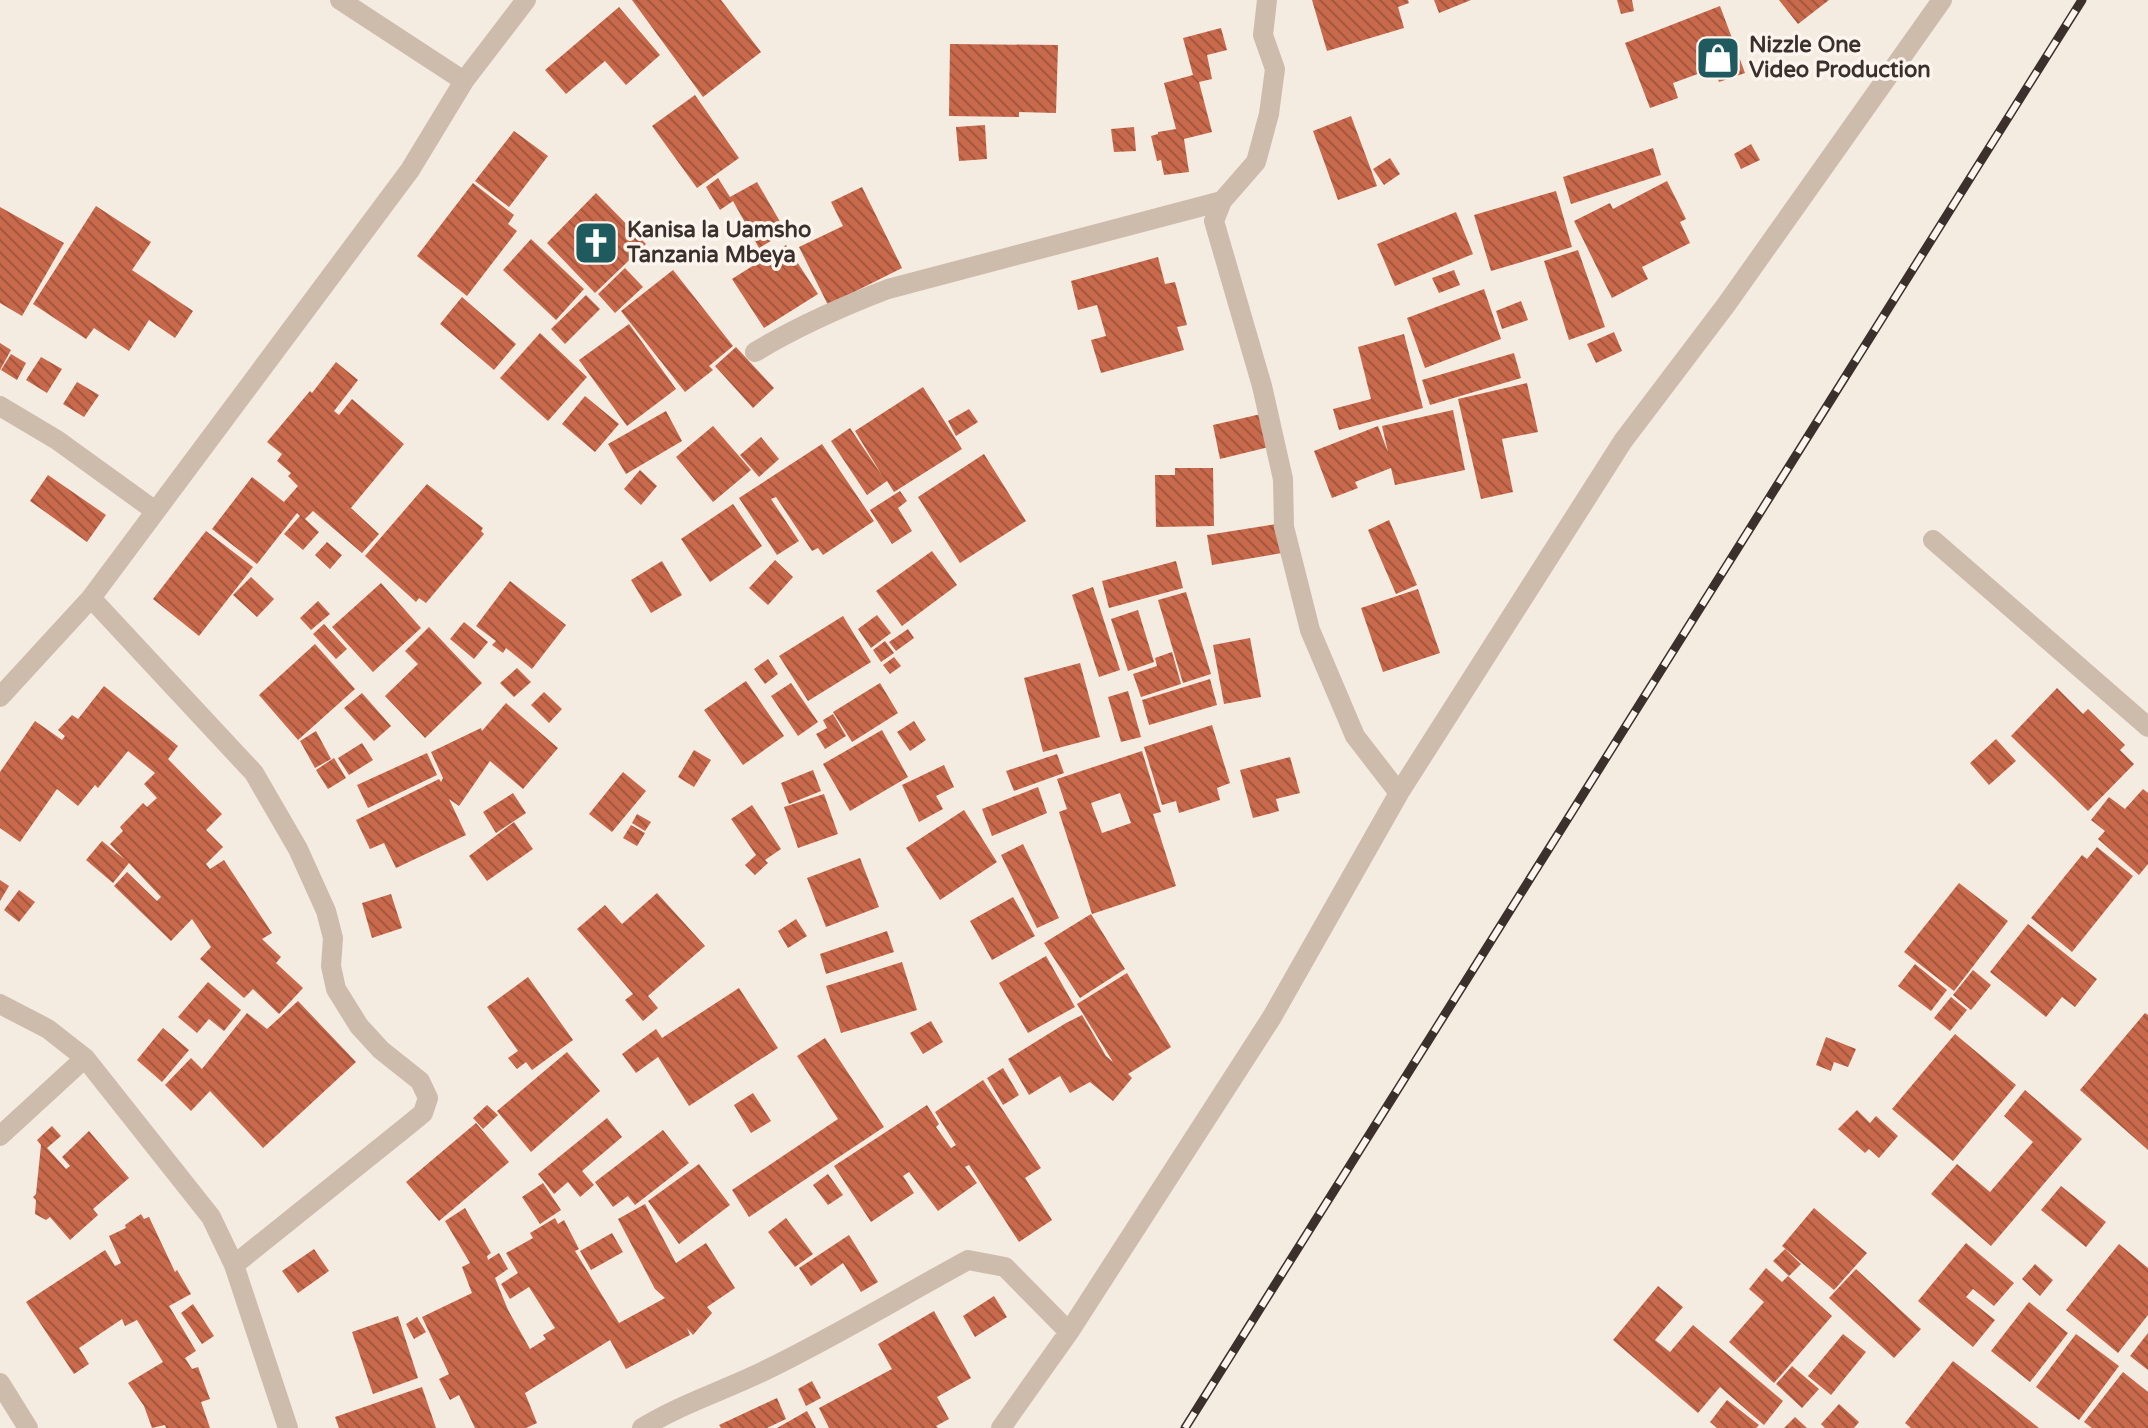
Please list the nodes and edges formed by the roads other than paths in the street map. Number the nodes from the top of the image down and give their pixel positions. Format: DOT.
graph roads {
  1 [pos="340,0"];
  2 [pos="526,0"];
  3 [pos="1267,0"];
  4 [pos="1942,0"];
  5 [pos="464,81"];
  6 [pos="1222,201"];
  7 [pos="755,352"];
  8 [pos="0,406"];
  9 [pos="154,510"];
  10 [pos="1933,540"];
  11 [pos="91,598"];
  12 [pos="0,697"];
  13 [pos="2148,727"];
  14 [pos="1399,793"];
  15 [pos="0,1004"];
  16 [pos="85,1058"];
  17 [pos="0,1136"];
  18 [pos="234,1265"];
  19 [pos="1069,1332"];
  20 [pos="0,1383"];
  21 [pos="28,1428"];
  22 [pos="288,1428"];
  23 [pos="642,1428"];
  24 [pos="1001,1428"];
  1 -- 5 [label="street"];
  2 -- 5 [label="street"];
  3 -- 6 [label="street"];
  4 -- 14 [label="street"];
  5 -- 9 [label="street"];
  6 -- 7 [label="street"];
  6 -- 14 [label="street"];
  8 -- 9 [label="street"];
  9 -- 11 [label="street"];
  10 -- 13 [label="street"];
  11 -- 12 [label="street"];
  11 -- 18 [label="street"];
  14 -- 19 [label="street"];
  15 -- 16 [label="street"];
  16 -- 17 [label="street"];
  16 -- 18 [label="street"];
  18 -- 22 [label="street"];
  19 -- 23 [label="street"];
  19 -- 24 [label="street"];
  20 -- 21 [label="street"];
}
